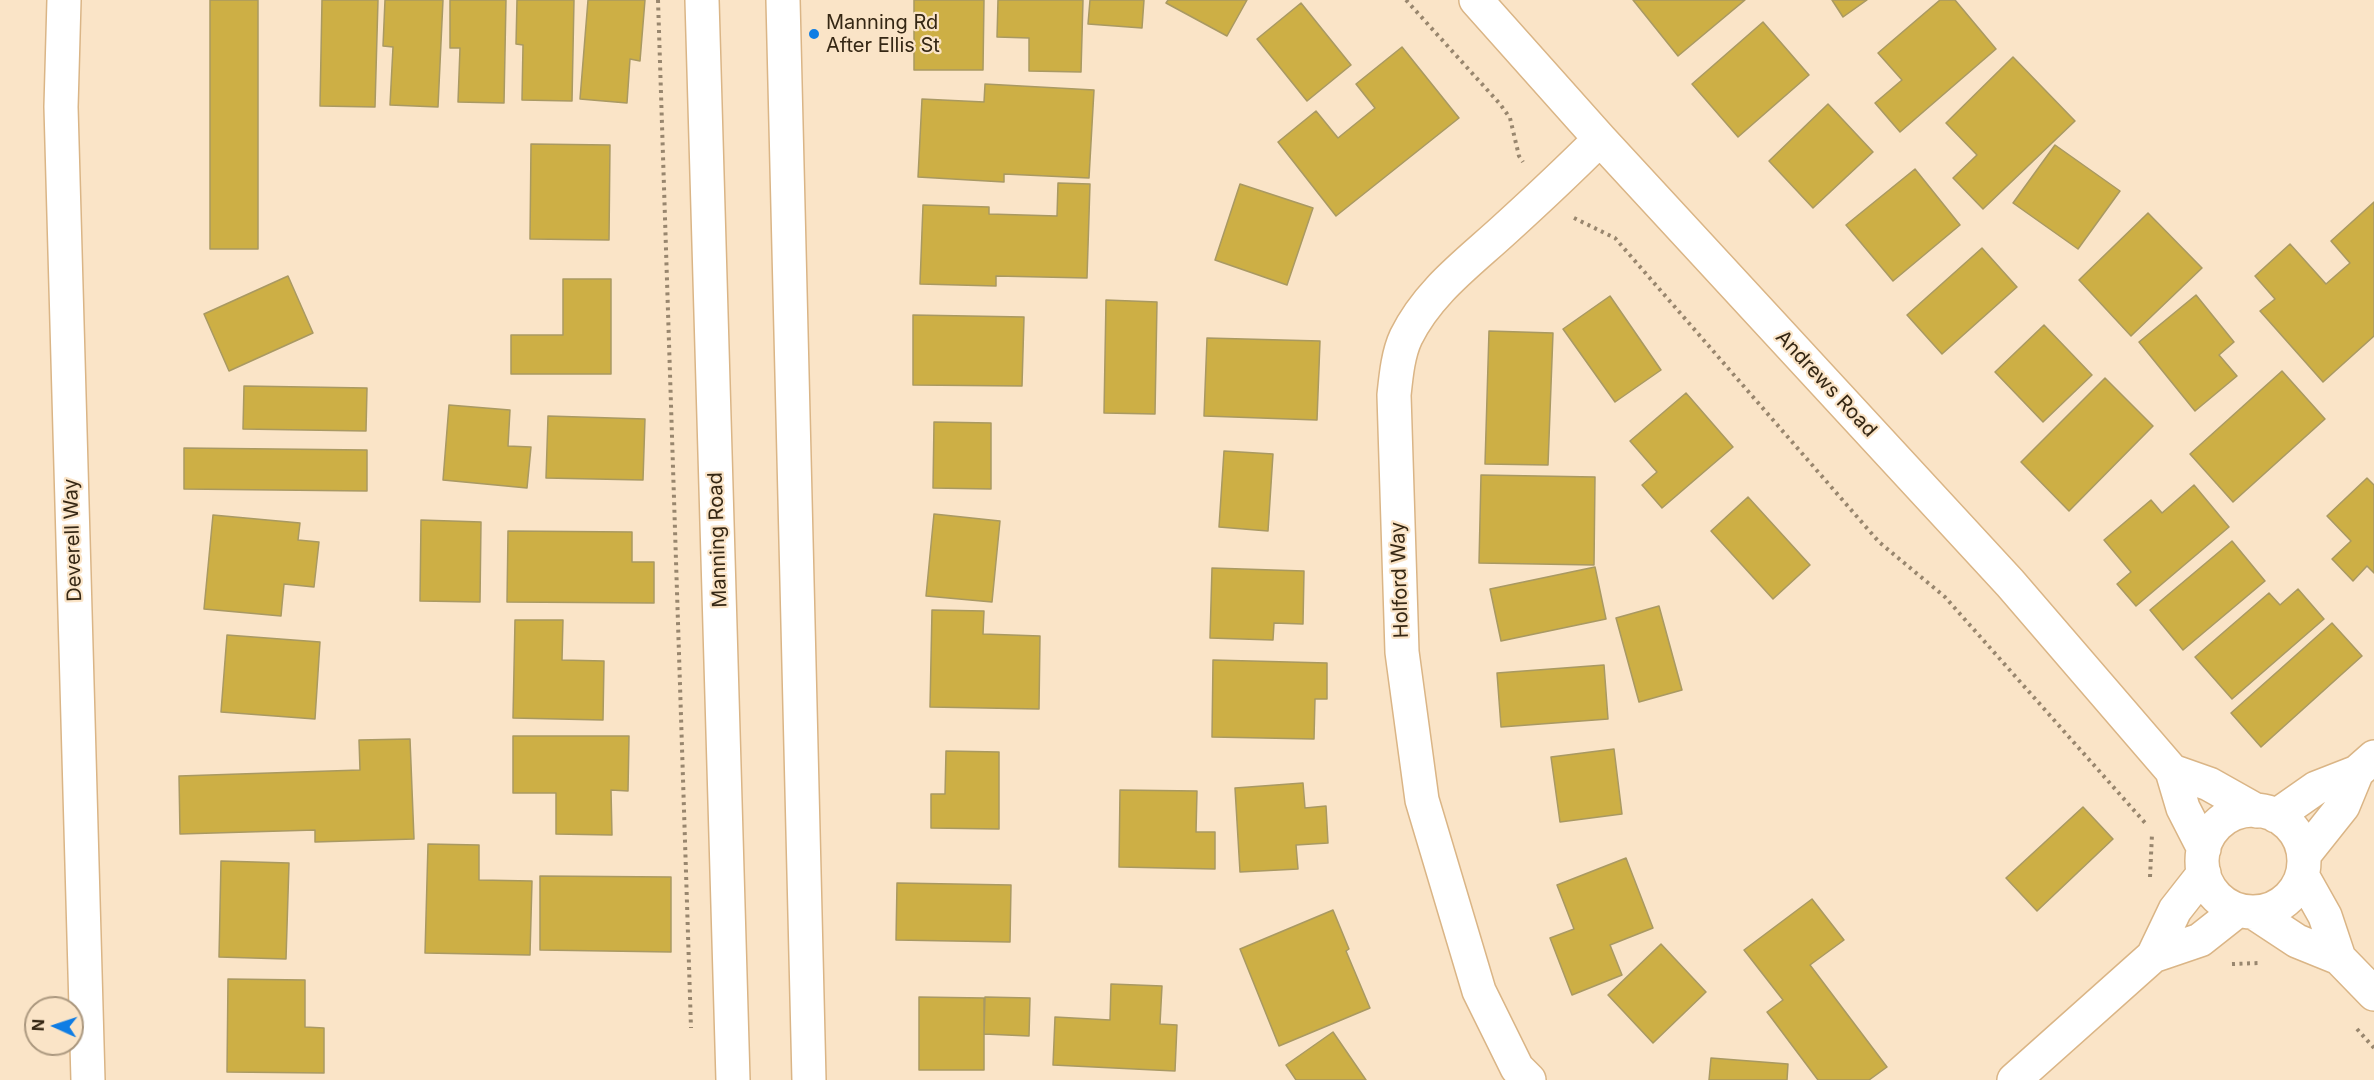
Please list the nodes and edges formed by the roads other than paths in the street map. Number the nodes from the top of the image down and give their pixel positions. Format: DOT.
graph roads {
  1 [pos="64,0"];
  2 [pos="702,0"];
  3 [pos="783,0"];
  4 [pos="1476,0"];
  5 [pos="1600,139"];
  6 [pos="2366,765"];
  7 [pos="2172,771"];
  8 [pos="2267,813"];
  9 [pos="2204,861"];
  10 [pos="2303,865"];
  11 [pos="2245,911"];
  12 [pos="2153,956"];
  13 [pos="2339,958"];
  14 [pos="2374,994"];
  15 [pos="88,1080"];
  16 [pos="733,1080"];
  17 [pos="809,1080"];
  18 [pos="1529,1080"];
  19 [pos="2014,1080"];
  1 -- 15 [label="street, Deverell Way"];
  2 -- 16 [label="street, Manning Road"];
  3 -- 17 [label="street"];
  4 -- 5 [label="street, Andrews Road"];
  5 -- 7 [label="street, Andrews Road"];
  5 -- 18 [label="street, Holford Way"];
  6 -- 8 [label="street"];
  6 -- 10 [label="street"];
  7 -- 8 [label="street, Andrews Road"];
  7 -- 9 [label="street, Andrews Road"];
  8 -- 9 [label="street"];
  8 -- 10 [label="street"];
  9 -- 11 [label="street"];
  9 -- 12 [label="street"];
  10 -- 11 [label="street"];
  10 -- 13 [label="street"];
  11 -- 12 [label="street"];
  11 -- 13 [label="street"];
  12 -- 19 [label="street"];
  13 -- 14 [label="street"];
}
